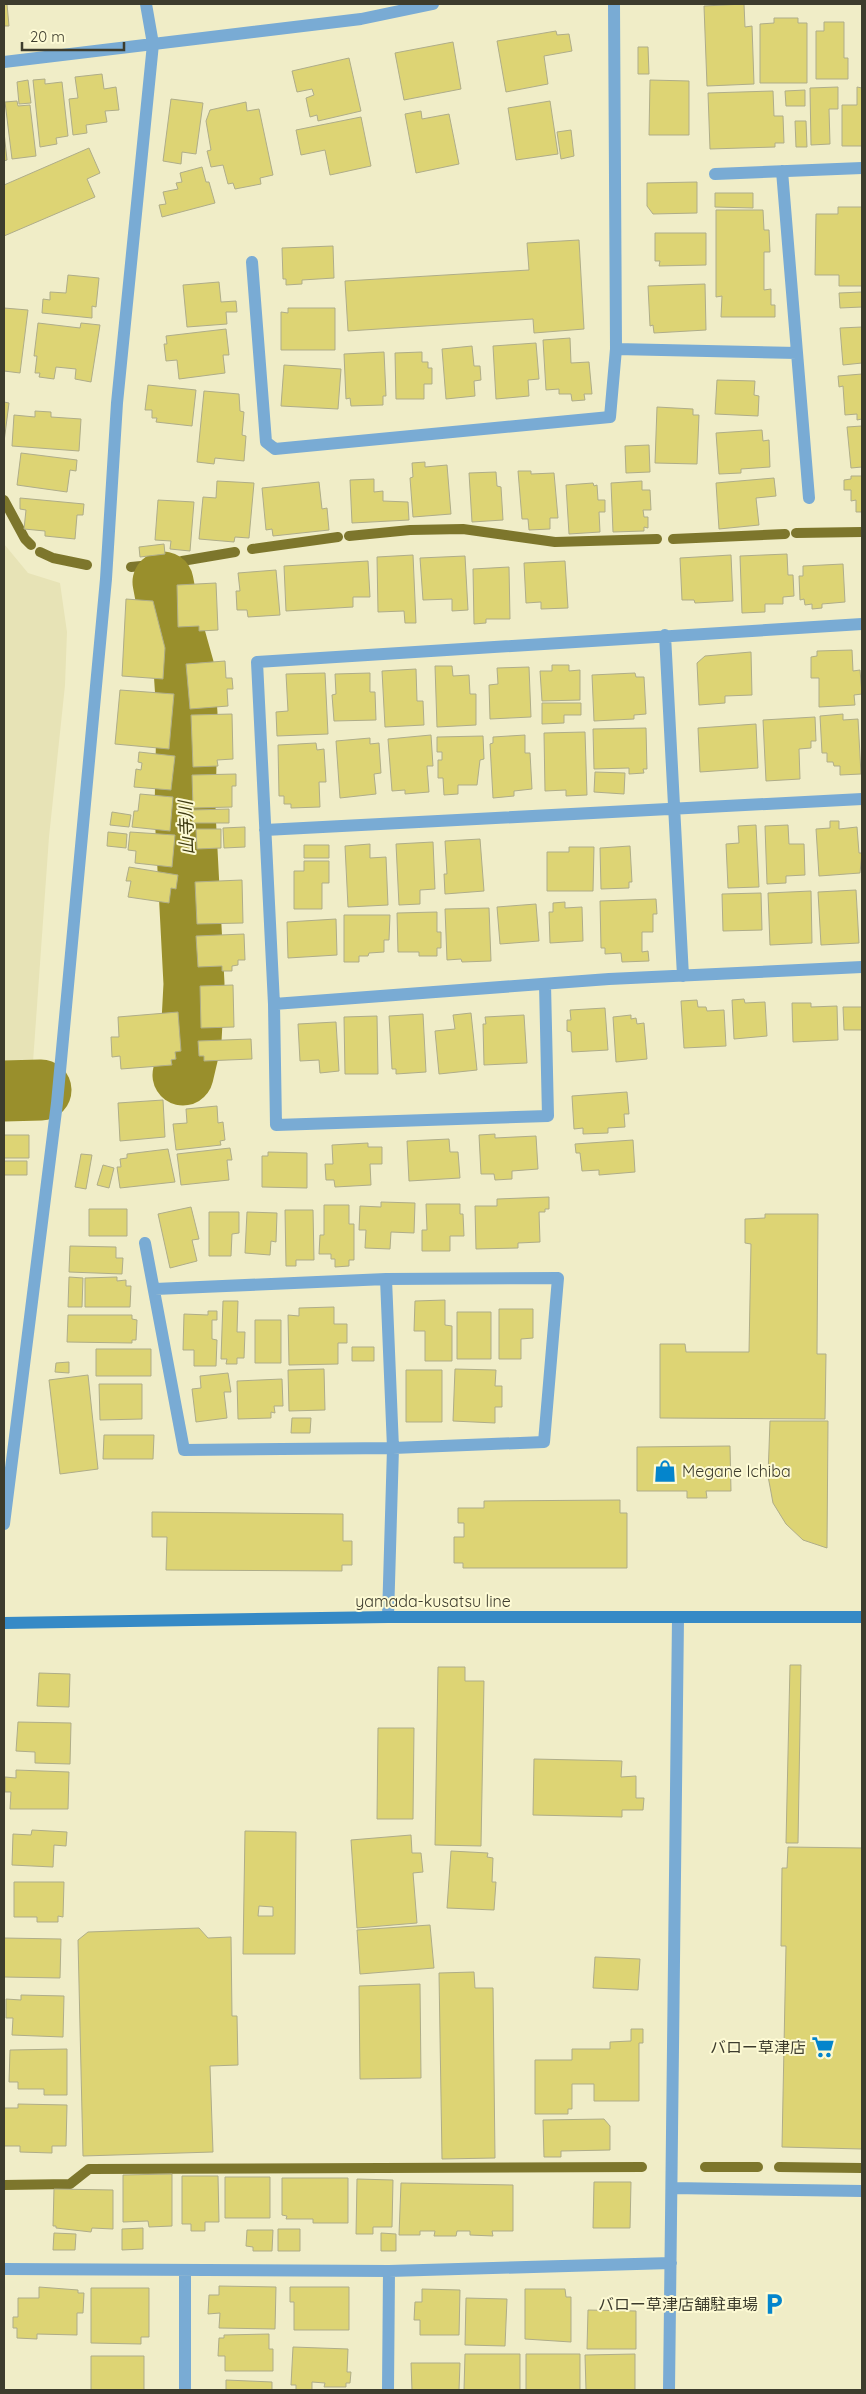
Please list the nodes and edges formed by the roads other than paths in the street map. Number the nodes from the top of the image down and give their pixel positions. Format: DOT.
graph roads {
  1 [pos="146,4"];
  2 [pos="433,4"];
  3 [pos="614,4"];
  4 [pos="153,44"];
  5 [pos="4,62"];
  6 [pos="862,168"];
  7 [pos="782,172"];
  8 [pos="715,174"];
  9 [pos="252,262"];
  10 [pos="616,349"];
  11 [pos="797,353"];
  12 [pos="809,498"];
  13 [pos="862,624"];
  14 [pos="665,635"];
  15 [pos="862,799"];
  16 [pos="674,809"];
  17 [pos="265,830"];
  18 [pos="862,968"];
  19 [pos="683,976"];
  20 [pos="545,984"];
  21 [pos="274,1004"];
  22 [pos="145,1243"];
  23 [pos="386,1279"];
  24 [pos="155,1289"];
  25 [pos="393,1448"];
  26 [pos="4,1524"];
  27 [pos="388,1617"];
  28 [pos="862,1617"];
  29 [pos="678,1618"];
  30 [pos="4,1623"];
  31 [pos="672,2188"];
  32 [pos="862,2191"];
  33 [pos="670,2263"];
  34 [pos="4,2269"];
  35 [pos="185,2271"];
  36 [pos="389,2271"];
  37 [pos="185,2390"];
  38 [pos="388,2390"];
  39 [pos="669,2390"];
  1 -- 4 [label="street"];
  2 -- 4 [label="street"];
  3 -- 10 [label="street"];
  4 -- 5 [label="street"];
  4 -- 26 [label="street"];
  6 -- 7 [label="street"];
  7 -- 8 [label="street"];
  7 -- 11 [label="street"];
  9 -- 10 [label="street"];
  10 -- 11 [label="street"];
  11 -- 12 [label="street"];
  13 -- 14 [label="street"];
  14 -- 16 [label="street"];
  14 -- 17 [label="street"];
  15 -- 16 [label="street"];
  16 -- 17 [label="street"];
  16 -- 19 [label="street"];
  17 -- 21 [label="street"];
  18 -- 19 [label="street"];
  19 -- 20 [label="street"];
  20 -- 21 [label="street"];
  20 -- 21 [label="street"];
  22 -- 24 [label="street"];
  23 -- 24 [label="street"];
  23 -- 25 [label="street"];
  23 -- 25 [label="street"];
  24 -- 25 [label="street"];
  25 -- 27 [label="street"];
  27 -- 29 [label="main road, yamada-kusatsu line"];
  27 -- 30 [label="main road, yamada-kusatsu line"];
  28 -- 29 [label="main road, yamada-kusatsu line"];
  29 -- 31 [label="street"];
  31 -- 32 [label="street"];
  31 -- 33 [label="street"];
  33 -- 36 [label="street"];
  33 -- 39 [label="street"];
  34 -- 35 [label="street"];
  35 -- 36 [label="street"];
  35 -- 37 [label="street"];
  36 -- 38 [label="street"];
}
